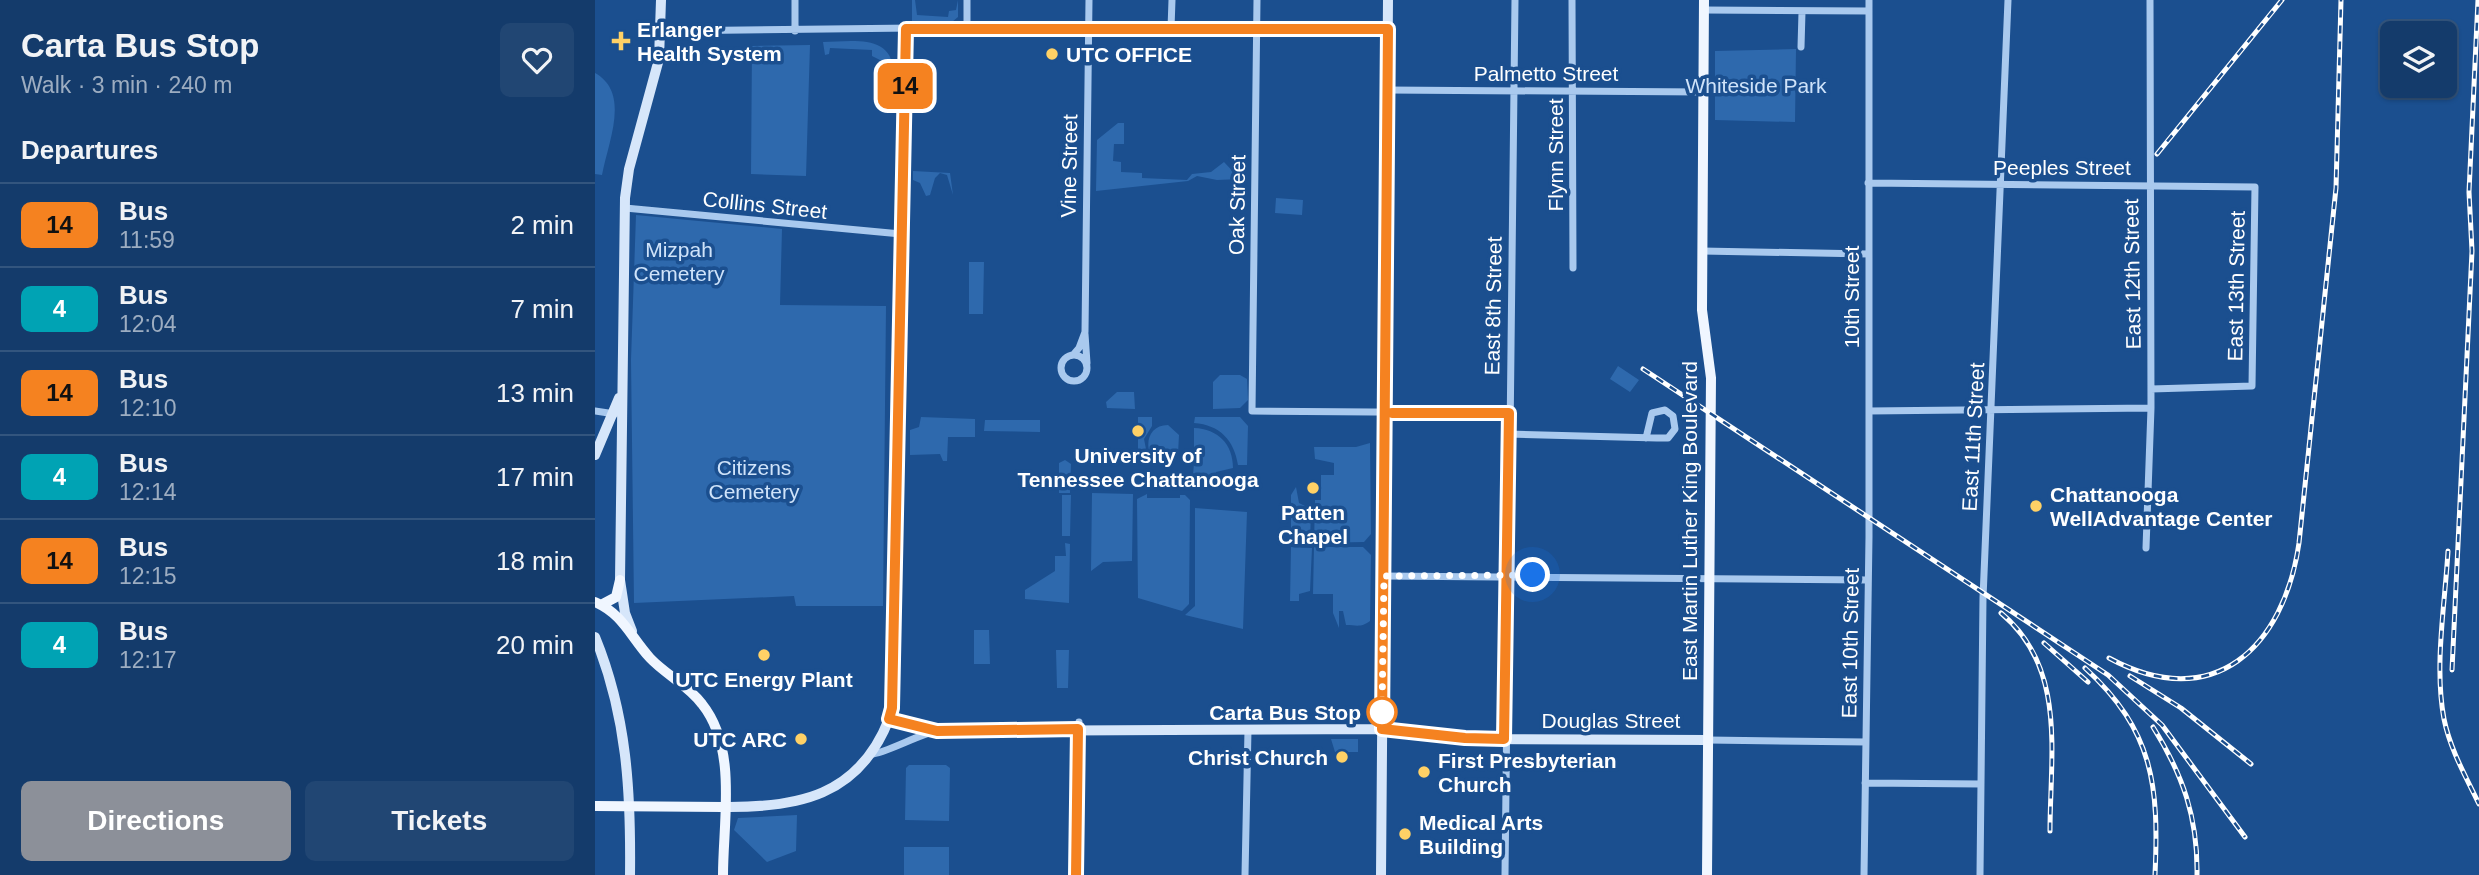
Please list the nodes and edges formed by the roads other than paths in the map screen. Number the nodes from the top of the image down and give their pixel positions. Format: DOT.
graph roads {
  1 [pos="661,0"];
  2 [pos="795,0"];
  3 [pos="967,0"];
  4 [pos="1089,0"];
  5 [pos="1172,0"];
  6 [pos="1257,0"];
  7 [pos="1388,0"];
  8 [pos="1515,0"];
  9 [pos="1572,0"];
  10 [pos="1868,0"];
  11 [pos="2008,0"];
  12 [pos="2150,0"];
  13 [pos="1704,5"];
  14 [pos="1869,11"];
  15 [pos="1802,12"];
  16 [pos="967,27"];
  17 [pos="1171,28"];
  18 [pos="1257,28"];
  19 [pos="906,29"];
  20 [pos="1089,29"];
  21 [pos="1388,29"];
  22 [pos="795,31"];
  23 [pos="661,32"];
  24 [pos="1801,47"];
  25 [pos="1387,90"];
  26 [pos="1513,91"];
  27 [pos="1572,91"];
  28 [pos="1703,92"];
  29 [pos="1868,183"];
  30 [pos="2002,184"];
  31 [pos="2149,186"];
  32 [pos="2255,187"];
  33 [pos="625,208"];
  34 [pos="901,234"];
  35 [pos="1702,251"];
  36 [pos="1868,254"];
  37 [pos="1573,268"];
  38 [pos="1085,332"];
  39 [pos="1073,355"];
  40 [pos="1087,368"];
  41 [pos="2151,389"];
  42 [pos="2151,408"];
  43 [pos="595,411"];
  44 [pos="1869,411"];
  45 [pos="1992,412"];
  46 [pos="1385,413"];
  47 [pos="1509,413"];
  48 [pos="618,415"];
  49 [pos="1509,434"];
  50 [pos="1646,438"];
  51 [pos="595,455"];
  52 [pos="2147,548"];
  53 [pos="1507,575"];
  54 [pos="1384,576"];
  55 [pos="1710,579"];
  56 [pos="619,580"];
  57 [pos="1868,580"];
  58 [pos="598,604"];
  59 [pos="596,639"];
  60 [pos="641,647"];
  61 [pos="889,719"];
  62 [pos="1078,726"];
  63 [pos="1382,729"];
  64 [pos="1248,730"];
  65 [pos="937,731"];
  66 [pos="1504,739"];
  67 [pos="1708,740"];
  68 [pos="1866,742"];
  69 [pos="871,754"];
  70 [pos="1865,782"];
  71 [pos="1981,784"];
  72 [pos="595,806"];
  73 [pos="631,807"];
  74 [pos="723,807"];
  75 [pos="630,875"];
  76 [pos="723,875"];
  77 [pos="1076,875"];
  78 [pos="1245,875"];
  79 [pos="1381,875"];
  80 [pos="1504,875"];
  81 [pos="1707,875"];
  82 [pos="1864,875"];
  83 [pos="1980,875"];
  1 -- 23 [label="main road"];
  2 -- 22 [label="street"];
  3 -- 16 [label="street"];
  4 -- 20 [label="street, Vine Street"];
  5 -- 17 [label="street"];
  6 -- 18 [label="street, Oak Street"];
  7 -- 21 [label="main road"];
  8 -- 26 [label="street, East 8th Street"];
  9 -- 27 [label="street, Flynn Street"];
  10 -- 14 [label="street"];
  11 -- 30 [label="street, East 11th Street"];
  12 -- 31 [label="street, East 12th Street"];
  13 -- 15 [label="street"];
  13 -- 28 [label="main road, East Martin Luther King Boulevard"];
  14 -- 15 [label="street"];
  14 -- 29 [label="street"];
  15 -- 24 [label="street"];
  16 -- 19 [label="street"];
  16 -- 20 [label="street"];
  17 -- 18 [label="street"];
  17 -- 20 [label="street"];
  18 -- 21 [label="street"];
  18 -- 46 [label="street, Oak Street"];
  19 -- 22 [label="street"];
  19 -- 34 [label="street"];
  20 -- 38 [label="street, Vine Street"];
  21 -- 25 [label="main road"];
  22 -- 23 [label="street"];
  23 -- 33 [label="main road"];
  25 -- 26 [label="street, Palmetto Street"];
  25 -- 46 [label="main road"];
  26 -- 27 [label="street, Palmetto Street"];
  26 -- 47 [label="street, East 8th Street"];
  27 -- 28 [label="street, Palmetto Street"];
  27 -- 37 [label="street, Flynn Street"];
  28 -- 35 [label="main road, East Martin Luther King Boulevard"];
  29 -- 30 [label="street, Peeples Street"];
  29 -- 36 [label="street, 10th Street"];
  30 -- 31 [label="street, Peeples Street"];
  30 -- 45 [label="street, East 11th Street"];
  31 -- 32 [label="street, Peeples Street"];
  31 -- 41 [label="street, East 12th Street"];
  32 -- 41 [label="street, East 13th Street"];
  33 -- 34 [label="street, Collins Street"];
  33 -- 48 [label="main road"];
  34 -- 61 [label="street"];
  35 -- 36 [label="street"];
  35 -- 55 [label="main road, East Martin Luther King Boulevard"];
  36 -- 44 [label="street, 10th Street"];
  38 -- 39 [label="street, Vine Street"];
  38 -- 40 [label="street, Vine Street"];
  39 -- 40 [label="street"];
  39 -- 40 [label="street, Vine Street"];
  41 -- 42 [label="street, East 12th Street"];
  42 -- 45 [label="street"];
  42 -- 52 [label="street, East 12th Street"];
  43 -- 48 [label="street"];
  44 -- 45 [label="street"];
  44 -- 57 [label="street, East 10th Street"];
  45 -- 71 [label="street, East 11th Street"];
  46 -- 47 [label="street"];
  46 -- 54 [label="main road"];
  47 -- 49 [label="street, East 8th Street"];
  48 -- 51 [label="main road"];
  48 -- 56 [label="main road"];
  49 -- 50 [label="street"];
  49 -- 53 [label="street, East 8th Street"];
  50 -- 50 [label="street"];
  53 -- 54 [label="street"];
  53 -- 55 [label="street"];
  53 -- 66 [label="street, East 8th Street"];
  54 -- 63 [label="main road"];
  55 -- 57 [label="street"];
  55 -- 67 [label="main road, East Martin Luther King Boulevard"];
  56 -- 58 [label="main road"];
  56 -- 60 [label="main road"];
  57 -- 68 [label="street, East 10th Street"];
  58 -- 60 [label="main road"];
  59 -- 73 [label="main road"];
  60 -- 74 [label="main road"];
  61 -- 65 [label="main road, Douglas Street"];
  61 -- 69 [label="main road"];
  62 -- 64 [label="main road, Douglas Street"];
  62 -- 65 [label="main road, Douglas Street"];
  62 -- 77 [label="street"];
  63 -- 64 [label="main road, Douglas Street"];
  63 -- 66 [label="main road, Douglas Street"];
  63 -- 79 [label="main road"];
  64 -- 78 [label="street"];
  65 -- 69 [label="street, Douglas Street"];
  66 -- 67 [label="main road, Douglas Street"];
  66 -- 80 [label="street, East 8th Street"];
  67 -- 68 [label="street, Douglas Street"];
  67 -- 81 [label="main road, East Martin Luther King Boulevard"];
  68 -- 70 [label="street, East 10th Street"];
  69 -- 74 [label="main road"];
  70 -- 71 [label="street"];
  70 -- 82 [label="street, East 10th Street"];
  71 -- 83 [label="street, East 11th Street"];
  72 -- 73 [label="main road"];
  73 -- 74 [label="main road"];
  73 -- 75 [label="main road"];
  74 -- 76 [label="main road"];
}
